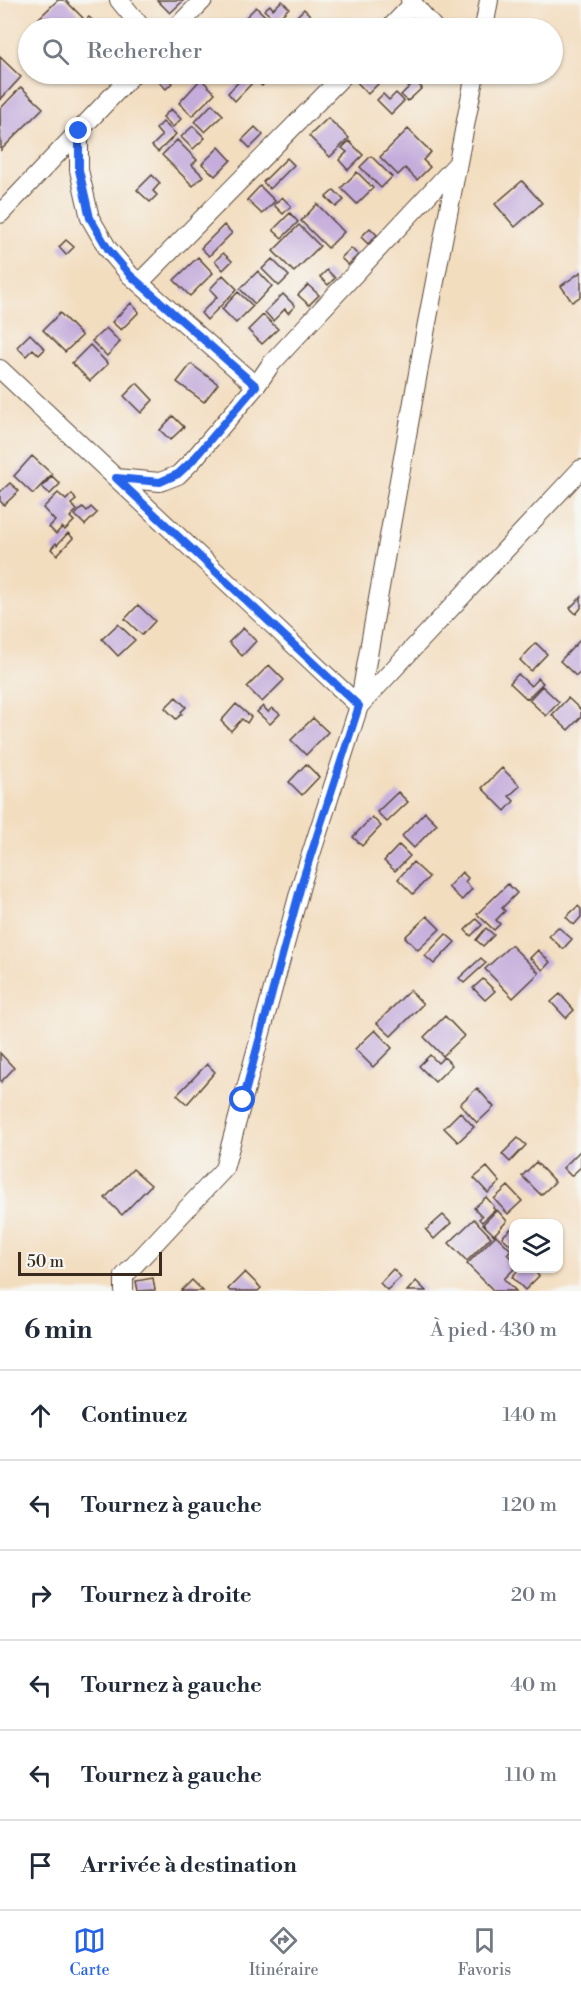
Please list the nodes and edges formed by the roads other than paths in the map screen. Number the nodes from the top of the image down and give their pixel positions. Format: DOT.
graph roads {
  1 [pos="119,0"];
  2 [pos="203,0"];
  3 [pos="489,0"];
  4 [pos="411,2"];
  5 [pos="134,18"];
  6 [pos="186,18"];
  7 [pos="398,18"];
  8 [pos="425,18"];
  9 [pos="486,18"];
  10 [pos="124,84"];
  11 [pos="335,84"];
  12 [pos="472,84"];
  13 [pos="79,131"];
  14 [pos="458,163"];
  15 [pos="0,214"];
  16 [pos="139,283"];
  17 [pos="0,369"];
  18 [pos="256,386"];
  19 [pos="581,469"];
  20 [pos="116,478"];
  21 [pos="359,706"];
  22 [pos="124,1291"];
  1 -- 5 [label="street"];
  2 -- 6 [label="street"];
  3 -- 9 [label="street"];
  4 -- 7 [label="street"];
  4 -- 8 [label="street"];
  10 -- 13 [label="street"];
  11 -- 16 [label="street"];
  12 -- 14 [label="street"];
  13 -- 15 [label="street"];
  13 -- 16 [label="street"];
  14 -- 18 [label="street"];
  14 -- 21 [label="street"];
  16 -- 18 [label="street"];
  17 -- 20 [label="street"];
  18 -- 20 [label="street"];
  19 -- 21 [label="street"];
  20 -- 21 [label="street"];
  21 -- 22 [label="street"];
}
